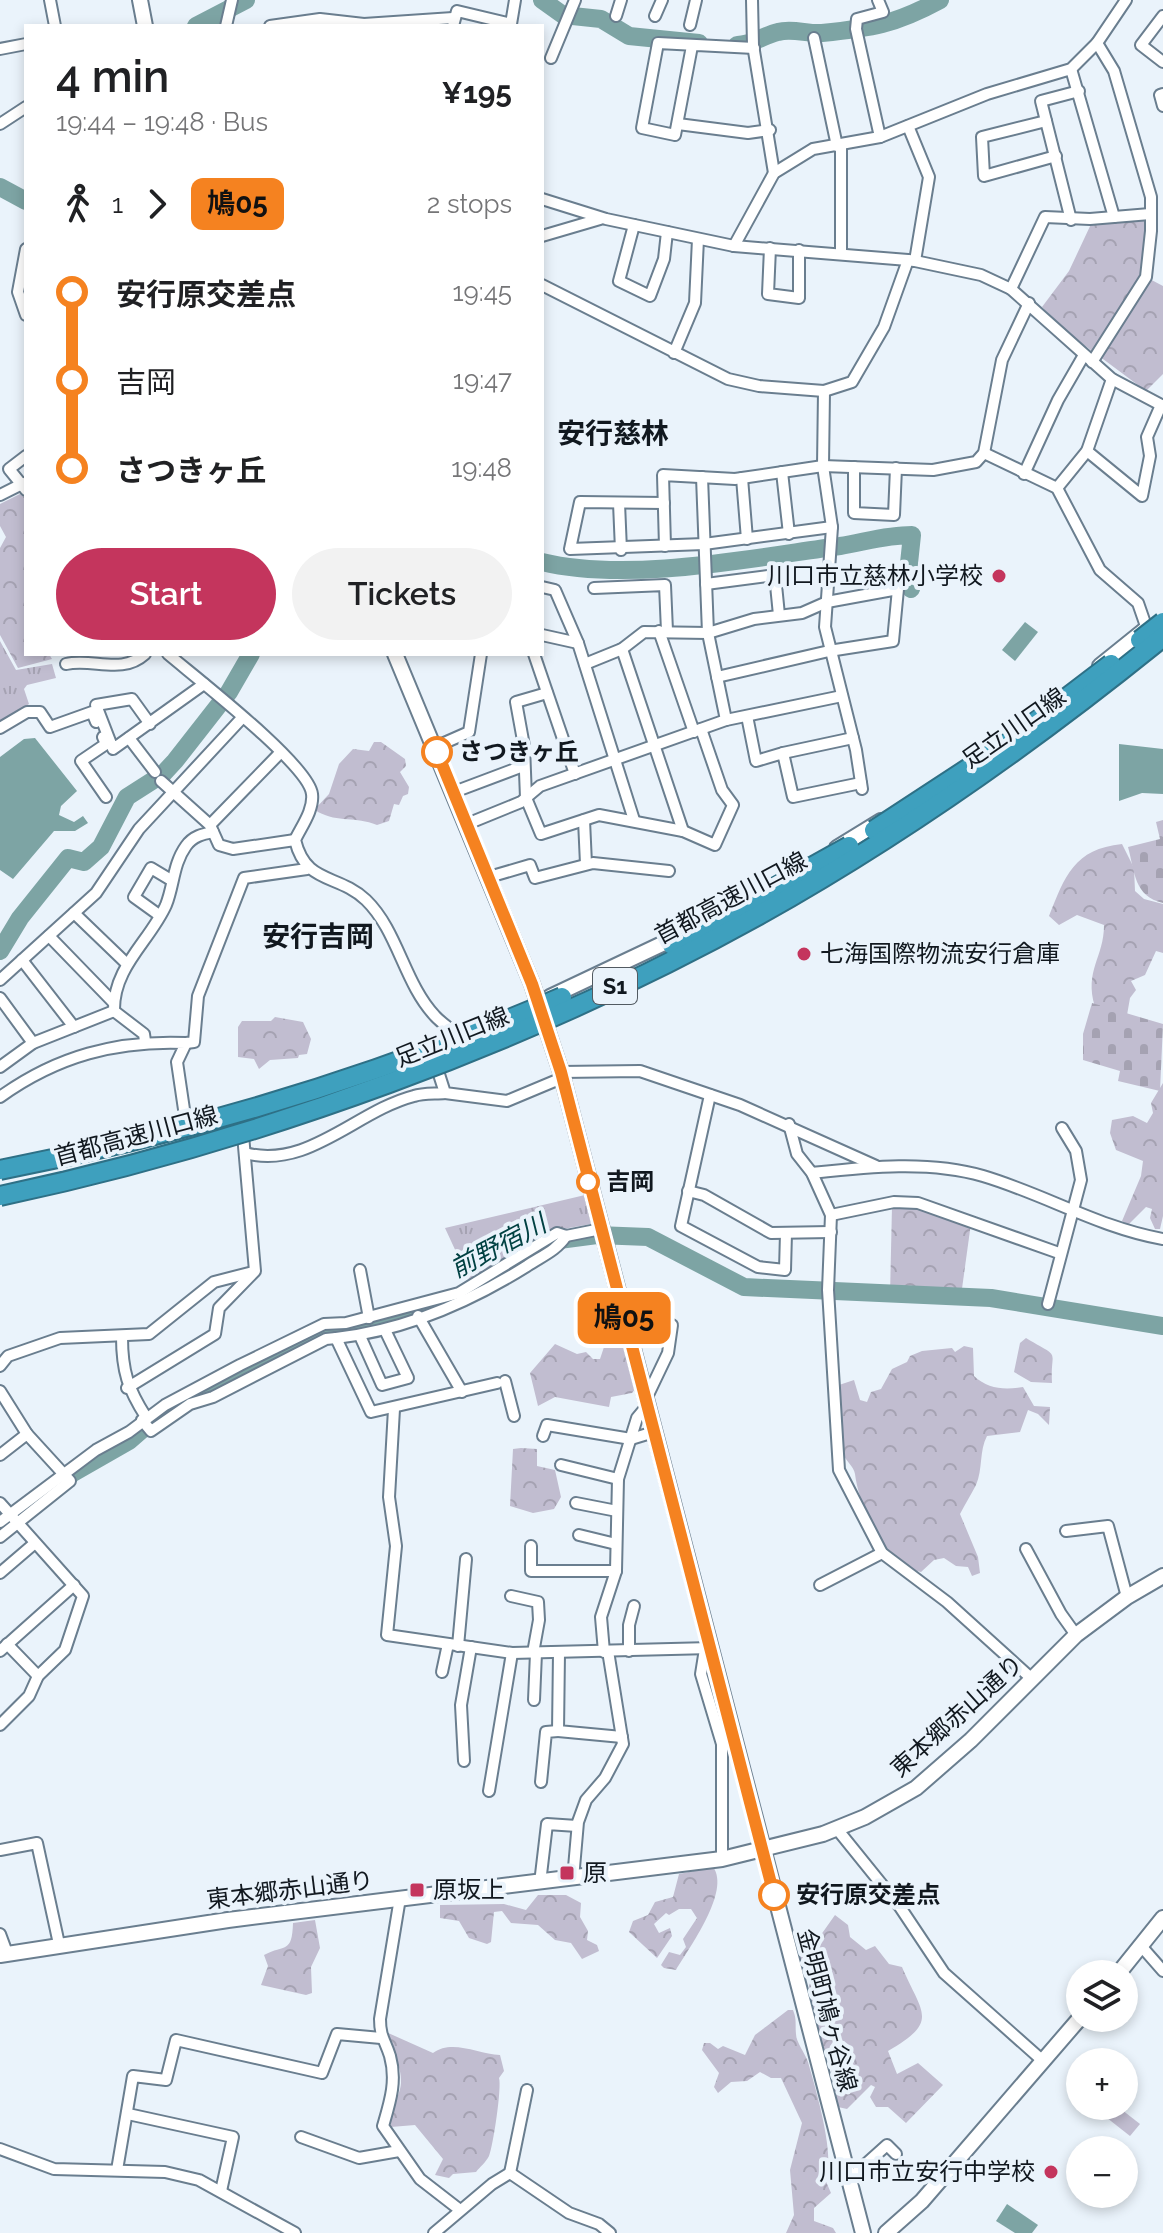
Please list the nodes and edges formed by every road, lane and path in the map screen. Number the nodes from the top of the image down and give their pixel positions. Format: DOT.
graph roads {
  1 [pos="50,0"];
  2 [pos="140,0"];
  3 [pos="232,0"];
  4 [pos="515,0"];
  5 [pos="575,0"];
  6 [pos="621,0"];
  7 [pos="662,0"];
  8 [pos="696,0"];
  9 [pos="749,0"];
  10 [pos="878,0"];
  11 [pos="1126,0"];
  12 [pos="616,16"];
  13 [pos="655,16"];
  14 [pos="1163,16"];
  15 [pos="453,22"];
  16 [pos="55,24"];
  17 [pos="145,24"];
  18 [pos="226,24"];
  19 [pos="284,24"];
  20 [pos="364,24"];
  21 [pos="364,24"];
  22 [pos="506,24"];
  23 [pos="510,24"];
  24 [pos="690,25"];
  25 [pos="814,38"];
  26 [pos="1097,43"];
  27 [pos="24,44"];
  28 [pos="692,46"];
  29 [pos="754,48"];
  30 [pos="0,49"];
  31 [pos="551,58"];
  32 [pos="1163,62"];
  33 [pos="1071,69"];
  34 [pos="1079,91"];
  35 [pos="1163,94"];
  36 [pos="1163,106"];
  37 [pos="24,108"];
  38 [pos="1046,121"];
  39 [pos="0,124"];
  40 [pos="678,124"];
  41 [pos="908,126"];
  42 [pos="770,130"];
  43 [pos="880,137"];
  44 [pos="839,145"];
  45 [pos="1056,156"];
  46 [pos="774,173"];
  47 [pos="544,200"];
  48 [pos="1150,214"];
  49 [pos="1114,217"];
  50 [pos="606,219"];
  51 [pos="1071,220"];
  52 [pos="634,225"];
  53 [pos="667,232"];
  54 [pos="544,235"];
  55 [pos="698,239"];
  56 [pos="734,246"];
  57 [pos="770,248"];
  58 [pos="799,250"];
  59 [pos="841,252"];
  60 [pos="24,260"];
  61 [pos="911,260"];
  62 [pos="544,286"];
  63 [pos="1011,289"];
  64 [pos="1029,303"];
  65 [pos="24,309"];
  66 [pos="674,353"];
  67 [pos="1088,358"];
  68 [pos="1112,379"];
  69 [pos="824,391"];
  70 [pos="1162,406"];
  71 [pos="1087,451"];
  72 [pos="984,453"];
  73 [pos="24,458"];
  74 [pos="823,466"];
  75 [pos="854,467"];
  76 [pos="896,468"];
  77 [pos="782,472"];
  78 [pos="1024,474"];
  79 [pos="702,477"];
  80 [pos="742,478"];
  81 [pos="24,486"];
  82 [pos="1057,488"];
  83 [pos="0,495"];
  84 [pos="619,503"];
  85 [pos="664,503"];
  86 [pos="832,527"];
  87 [pos="789,534"];
  88 [pos="747,539"];
  89 [pos="704,544"];
  90 [pos="665,546"];
  91 [pos="621,550"];
  92 [pos="706,584"];
  93 [pos="544,587"];
  94 [pos="594,588"];
  95 [pos="827,602"];
  96 [pos="779,615"];
  97 [pos="1163,615"];
  98 [pos="663,631"];
  99 [pos="1159,632"];
  100 [pos="708,633"];
  101 [pos="544,635"];
  102 [pos="578,643"];
  103 [pos="622,649"];
  104 [pos="829,651"];
  105 [pos="142,656"];
  106 [pos="170,656"];
  107 [pos="399,656"];
  108 [pos="481,656"];
  109 [pos="535,656"];
  110 [pos="66,664"];
  111 [pos="585,664"];
  112 [pos="717,677"];
  113 [pos="204,684"];
  114 [pos="547,693"];
  115 [pos="842,696"];
  116 [pos="747,716"];
  117 [pos="242,718"];
  118 [pos="726,720"];
  119 [pos="150,724"];
  120 [pos="0,728"];
  121 [pos="698,730"];
  122 [pos="129,738"];
  123 [pos="853,738"];
  124 [pos="654,746"];
  125 [pos="435,747"];
  126 [pos="280,753"];
  127 [pos="783,753"];
  128 [pos="614,760"];
  129 [pos="523,766"];
  130 [pos="575,774"];
  131 [pos="454,792"];
  132 [pos="173,793"];
  133 [pos="106,797"];
  134 [pos="526,798"];
  135 [pos="584,820"];
  136 [pos="634,820"];
  137 [pos="467,824"];
  138 [pos="212,828"];
  139 [pos="683,831"];
  140 [pos="295,840"];
  141 [pos="586,864"];
  142 [pos="307,869"];
  143 [pos="669,871"];
  144 [pos="489,877"];
  145 [pos="171,880"];
  146 [pos="74,913"];
  147 [pos="159,915"];
  148 [pos="49,936"];
  149 [pos="22,960"];
  150 [pos="127,964"];
  151 [pos="0,980"];
  152 [pos="0,998"];
  153 [pos="539,1002"];
  154 [pos="114,1007"];
  155 [pos="4,1012"];
  156 [pos="546,1023"];
  157 [pos="74,1027"];
  158 [pos="459,1035"];
  159 [pos="145,1041"];
  160 [pos="33,1043"];
  161 [pos="186,1043"];
  162 [pos="476,1054"];
  163 [pos="0,1067"];
  164 [pos="437,1068"];
  165 [pos="562,1075"];
  166 [pos="445,1093"];
  167 [pos="710,1095"];
  168 [pos="0,1097"];
  169 [pos="186,1123"];
  170 [pos="789,1124"];
  171 [pos="1062,1128"];
  172 [pos="243,1135"];
  173 [pos="245,1153"];
  174 [pos="877,1167"];
  175 [pos="0,1168"];
  176 [pos="812,1173"];
  177 [pos="688,1191"];
  178 [pos="0,1199"];
  179 [pos="1072,1209"];
  180 [pos="831,1215"];
  181 [pos="601,1230"];
  182 [pos="831,1232"];
  183 [pos="786,1233"];
  184 [pos="566,1236"];
  185 [pos="1163,1239"];
  186 [pos="1059,1253"];
  187 [pos="360,1270"];
  188 [pos="255,1271"];
  189 [pos="1048,1304"];
  190 [pos="415,1307"];
  191 [pos="369,1318"];
  192 [pos="420,1320"];
  193 [pos="672,1325"];
  194 [pos="385,1330"];
  195 [pos="360,1336"];
  196 [pos="122,1337"];
  197 [pos="336,1338"];
  198 [pos="274,1348"];
  199 [pos="280,1361"];
  200 [pos="0,1366"];
  201 [pos="127,1388"];
  202 [pos="0,1391"];
  203 [pos="462,1392"];
  204 [pos="646,1402"];
  205 [pos="394,1409"];
  206 [pos="514,1416"];
  207 [pos="144,1419"];
  208 [pos="654,1432"];
  209 [pos="27,1434"];
  210 [pos="543,1436"];
  211 [pos="631,1439"];
  212 [pos="0,1455"];
  213 [pos="561,1465"];
  214 [pos="62,1472"];
  215 [pos="618,1479"];
  216 [pos="0,1503"];
  217 [pos="576,1503"];
  218 [pos="617,1511"];
  219 [pos="14,1518"];
  220 [pos="0,1522"];
  221 [pos="1066,1531"];
  222 [pos="579,1535"];
  223 [pos="0,1537"];
  224 [pos="35,1543"];
  225 [pos="616,1544"];
  226 [pos="531,1546"];
  227 [pos="1026,1549"];
  228 [pos="882,1553"];
  229 [pos="466,1559"];
  230 [pos="616,1571"];
  231 [pos="0,1573"];
  232 [pos="1163,1576"];
  233 [pos="74,1585"];
  234 [pos="820,1585"];
  235 [pos="511,1596"];
  236 [pos="1127,1597"];
  237 [pos="634,1606"];
  238 [pos="1076,1635"];
  239 [pos="453,1645"];
  240 [pos="471,1647"];
  241 [pos="4,1648"];
  242 [pos="708,1648"];
  243 [pos="629,1651"];
  244 [pos="606,1652"];
  245 [pos="512,1653"];
  246 [pos="535,1653"];
  247 [pos="559,1653"];
  248 [pos="442,1672"];
  249 [pos="38,1676"];
  250 [pos="1032,1679"];
  251 [pos="534,1700"];
  252 [pos="0,1725"];
  253 [pos="558,1731"];
  254 [pos="622,1737"];
  255 [pos="728,1742"];
  256 [pos="464,1761"];
  257 [pos="541,1782"];
  258 [pos="489,1791"];
  259 [pos="577,1826"];
  260 [pos="837,1829"];
  261 [pos="0,1850"];
  262 [pos="763,1851"];
  263 [pos="722,1859"];
  264 [pos="573,1879"];
  265 [pos="540,1883"];
  266 [pos="400,1898"];
  267 [pos="1163,1918"];
  268 [pos="0,1934"];
  269 [pos="59,1944"];
  270 [pos="1142,1947"];
  271 [pos="4,1954"];
  272 [pos="1130,1960"];
  273 [pos="1163,1971"];
  274 [pos="1068,2032"];
  275 [pos="381,2038"];
  276 [pos="1043,2061"];
  277 [pos="527,2090"];
  278 [pos="128,2114"];
  279 [pos="301,2137"];
  280 [pos="0,2149"];
  281 [pos="399,2151"];
  282 [pos="896,2154"];
  283 [pos="117,2170"];
  284 [pos="510,2173"];
  285 [pos="848,2180"];
  286 [pos="221,2191"];
  287 [pos="460,2210"];
  288 [pos="295,2233"];
  289 [pos="434,2233"];
  290 [pos="610,2233"];
  291 [pos="863,2233"];
  292 [pos="886,2233"];
  1 -- 16 [label="street"];
  2 -- 17 [label="main road"];
  3 -- 18 [label="street"];
  4 -- 23 [label="street"];
  5 -- 31 [label="street"];
  6 -- 12 [label="street"];
  7 -- 13 [label="street"];
  8 -- 24 [label="street"];
  9 -- 29 [label="street"];
  10 -- 43 [label="street"];
  11 -- 26 [label="street"];
  14 -- 32 [label="street"];
  15 -- 20 [label="street"];
  15 -- 22 [label="street"];
  19 -- 21 [label="street"];
  25 -- 44 [label="street"];
  26 -- 33 [label="street"];
  26 -- 48 [label="street"];
  27 -- 30 [label="street"];
  28 -- 29 [label="street"];
  28 -- 40 [label="street"];
  28 -- 40 [label="street"];
  29 -- 42 [label="street"];
  33 -- 34 [label="street"];
  33 -- 41 [label="street"];
  34 -- 38 [label="street"];
  34 -- 49 [label="street"];
  35 -- 36 [label="street"];
  37 -- 39 [label="street"];
  38 -- 45 [label="street"];
  38 -- 45 [label="street"];
  40 -- 42 [label="street"];
  41 -- 43 [label="street"];
  41 -- 61 [label="street"];
  42 -- 46 [label="street"];
  43 -- 44 [label="street"];
  44 -- 46 [label="street"];
  44 -- 59 [label="street"];
  45 -- 51 [label="street"];
  46 -- 56 [label="street"];
  47 -- 50 [label="street"];
  48 -- 49 [label="street"];
  48 -- 67 [label="street"];
  49 -- 51 [label="street"];
  50 -- 52 [label="street"];
  50 -- 54 [label="street"];
  51 -- 63 [label="street"];
  52 -- 53 [label="street"];
  52 -- 53 [label="street"];
  53 -- 55 [label="street"];
  55 -- 56 [label="street"];
  55 -- 66 [label="street"];
  56 -- 57 [label="street"];
  57 -- 58 [label="street"];
  57 -- 58 [label="street"];
  58 -- 59 [label="street"];
  59 -- 61 [label="street"];
  60 -- 65 [label="street"];
  61 -- 63 [label="street"];
  61 -- 69 [label="street"];
  62 -- 66 [label="street"];
  63 -- 64 [label="street"];
  64 -- 67 [label="street"];
  64 -- 72 [label="street"];
  66 -- 69 [label="street"];
  67 -- 68 [label="street"];
  67 -- 78 [label="street"];
  68 -- 70 [label="street"];
  68 -- 71 [label="street"];
  69 -- 74 [label="street"];
  70 -- 71 [label="street"];
  71 -- 82 [label="street"];
  72 -- 76 [label="street"];
  72 -- 78 [label="street"];
  73 -- 81 [label="street"];
  74 -- 75 [label="street"];
  74 -- 77 [label="street"];
  74 -- 86 [label="street"];
  75 -- 76 [label="street"];
  75 -- 76 [label="street"];
  77 -- 80 [label="street"];
  77 -- 87 [label="street"];
  78 -- 82 [label="street"];
  79 -- 80 [label="street"];
  79 -- 85 [label="street"];
  79 -- 89 [label="street"];
  80 -- 88 [label="street"];
  81 -- 83 [label="street"];
  82 -- 99 [label="street"];
  84 -- 85 [label="street"];
  84 -- 91 [label="street"];
  84 -- 91 [label="street"];
  85 -- 90 [label="street"];
  86 -- 87 [label="street"];
  86 -- 95 [label="street"];
  87 -- 88 [label="street"];
  88 -- 89 [label="street"];
  89 -- 90 [label="street"];
  89 -- 92 [label="street"];
  90 -- 91 [label="street"];
  92 -- 96 [label="street"];
  92 -- 100 [label="street"];
  93 -- 102 [label="street"];
  94 -- 98 [label="street"];
  95 -- 96 [label="street"];
  95 -- 104 [label="street"];
  95 -- 104 [label="street"];
  96 -- 100 [label="street"];
  97 -- 99 [label="main road, 足立川口線"];
  98 -- 100 [label="street"];
  98 -- 103 [label="street"];
  98 -- 121 [label="street"];
  99 -- 153 [label="main road, 足立川口線"];
  99 -- 156 [label="main road, 足立川口線"];
  99 -- 175 [label="highway, 首都高速川口線 / S1, bridge"];
  99 -- 178 [label="highway, 首都高速川口線 / S1, bridge"];
  100 -- 112 [label="street"];
  101 -- 102 [label="street"];
  102 -- 111 [label="street"];
  103 -- 111 [label="street"];
  103 -- 124 [label="street"];
  104 -- 112 [label="street"];
  104 -- 115 [label="street"];
  105 -- 110 [label="street"];
  106 -- 113 [label="street"];
  107 -- 125 [label="main road, 金明町鳩ヶ谷線"];
  108 -- 125 [label="street"];
  109 -- 114 [label="street"];
  111 -- 128 [label="street"];
  112 -- 118 [label="street"];
  113 -- 117 [label="street"];
  113 -- 119 [label="street"];
  114 -- 129 [label="street"];
  114 -- 130 [label="street"];
  115 -- 116 [label="street"];
  115 -- 123 [label="street"];
  116 -- 118 [label="street"];
  116 -- 127 [label="street"];
  117 -- 126 [label="street"];
  117 -- 132 [label="street"];
  118 -- 121 [label="street"];
  119 -- 122 [label="street"];
  119 -- 122 [label="street"];
  120 -- 133 [label="street"];
  121 -- 124 [label="street"];
  121 -- 139 [label="street"];
  122 -- 132 [label="street"];
  123 -- 127 [label="street"];
  123 -- 127 [label="street"];
  124 -- 128 [label="street"];
  124 -- 139 [label="street"];
  125 -- 131 [label="main road, 金明町鳩ヶ谷線"];
  126 -- 138 [label="street"];
  126 -- 140 [label="street"];
  128 -- 130 [label="street"];
  128 -- 136 [label="street"];
  129 -- 131 [label="street"];
  129 -- 134 [label="street"];
  130 -- 134 [label="street"];
  131 -- 137 [label="main road, 金明町鳩ヶ谷線"];
  132 -- 138 [label="street"];
  132 -- 146 [label="street"];
  134 -- 135 [label="street"];
  134 -- 137 [label="street"];
  135 -- 136 [label="street"];
  135 -- 141 [label="street"];
  136 -- 139 [label="street"];
  137 -- 144 [label="main road, 金明町鳩ヶ谷線"];
  138 -- 140 [label="street"];
  138 -- 145 [label="street"];
  140 -- 142 [label="street"];
  141 -- 143 [label="street"];
  141 -- 144 [label="street"];
  142 -- 158 [label="street"];
  142 -- 161 [label="street"];
  144 -- 153 [label="main road, 金明町鳩ヶ谷線"];
  145 -- 147 [label="street"];
  145 -- 147 [label="street"];
  146 -- 148 [label="street"];
  146 -- 150 [label="street"];
  147 -- 150 [label="street"];
  148 -- 149 [label="street"];
  148 -- 154 [label="street"];
  149 -- 151 [label="street"];
  149 -- 157 [label="street"];
  150 -- 154 [label="street"];
  152 -- 155 [label="street"];
  153 -- 156 [label="main road, 金明町鳩ヶ谷線"];
  153 -- 158 [label="main road, 足立川口線"];
  154 -- 157 [label="street"];
  154 -- 159 [label="street"];
  155 -- 160 [label="street"];
  156 -- 162 [label="main road, 足立川口線"];
  156 -- 165 [label="main road, 金明町鳩ヶ谷線"];
  157 -- 160 [label="street"];
  158 -- 162 [label="street"];
  158 -- 169 [label="main road, 足立川口線"];
  159 -- 161 [label="street"];
  159 -- 168 [label="street"];
  160 -- 163 [label="street"];
  161 -- 169 [label="street"];
  162 -- 164 [label="main road, 足立川口線"];
  164 -- 166 [label="street"];
  164 -- 172 [label="main road, 足立川口線"];
  165 -- 166 [label="street"];
  165 -- 167 [label="street"];
  165 -- 181 [label="main road, 金明町鳩ヶ谷線"];
  166 -- 173 [label="street"];
  167 -- 170 [label="street"];
  167 -- 177 [label="street"];
  169 -- 175 [label="main road, 足立川口線"];
  170 -- 174 [label="street"];
  170 -- 176 [label="street"];
  171 -- 179 [label="street"];
  172 -- 173 [label="street"];
  172 -- 178 [label="main road, 足立川口線"];
  173 -- 188 [label="street"];
  174 -- 176 [label="street"];
  174 -- 179 [label="street"];
  176 -- 180 [label="street"];
  177 -- 183 [label="street"];
  177 -- 183 [label="street"];
  179 -- 185 [label="street"];
  179 -- 186 [label="street"];
  180 -- 182 [label="street"];
  180 -- 186 [label="street"];
  181 -- 184 [label="street"];
  181 -- 204 [label="main road, 金明町鳩ヶ谷線"];
  182 -- 183 [label="street"];
  182 -- 228 [label="street"];
  184 -- 190 [label="street"];
  184 -- 192 [label="street"];
  186 -- 189 [label="street"];
  187 -- 191 [label="street"];
  188 -- 196 [label="street"];
  188 -- 201 [label="street"];
  190 -- 191 [label="street"];
  190 -- 192 [label="street"];
  191 -- 198 [label="street"];
  192 -- 194 [label="street"];
  192 -- 203 [label="street"];
  193 -- 204 [label="street"];
  194 -- 195 [label="street"];
  194 -- 195 [label="street"];
  195 -- 197 [label="street"];
  196 -- 200 [label="street"];
  196 -- 201 [label="street"];
  197 -- 199 [label="street"];
  197 -- 205 [label="street"];
  198 -- 199 [label="street"];
  198 -- 207 [label="street"];
  199 -- 207 [label="street"];
  201 -- 207 [label="street"];
  202 -- 209 [label="street"];
  203 -- 205 [label="street"];
  203 -- 206 [label="street"];
  204 -- 208 [label="main road, 金明町鳩ヶ谷線"];
  204 -- 211 [label="street"];
  205 -- 239 [label="street"];
  207 -- 214 [label="street"];
  208 -- 211 [label="street"];
  208 -- 242 [label="main road, 金明町鳩ヶ谷線"];
  209 -- 212 [label="street"];
  209 -- 214 [label="street"];
  210 -- 211 [label="street"];
  211 -- 215 [label="street"];
  213 -- 215 [label="street"];
  214 -- 219 [label="street"];
  215 -- 218 [label="street"];
  216 -- 219 [label="street"];
  217 -- 218 [label="street"];
  218 -- 225 [label="street"];
  219 -- 220 [label="street"];
  219 -- 223 [label="street"];
  219 -- 224 [label="street"];
  221 -- 236 [label="street"];
  222 -- 225 [label="street"];
  224 -- 231 [label="street"];
  224 -- 233 [label="street"];
  225 -- 230 [label="street"];
  226 -- 230 [label="street"];
  227 -- 238 [label="street"];
  228 -- 234 [label="street"];
  228 -- 250 [label="street"];
  229 -- 239 [label="street"];
  230 -- 244 [label="street"];
  232 -- 236 [label="main road, 東本郷赤山通り"];
  233 -- 241 [label="street"];
  233 -- 249 [label="street"];
  235 -- 246 [label="street"];
  236 -- 238 [label="main road, 東本郷赤山通り"];
  237 -- 243 [label="street"];
  238 -- 250 [label="main road, 東本郷赤山通り"];
  239 -- 240 [label="street"];
  239 -- 248 [label="street"];
  240 -- 245 [label="street"];
  240 -- 256 [label="street"];
  241 -- 249 [label="street"];
  242 -- 243 [label="street"];
  242 -- 255 [label="main road, 金明町鳩ヶ谷線"];
  243 -- 244 [label="street"];
  244 -- 247 [label="street"];
  244 -- 254 [label="street"];
  245 -- 246 [label="street"];
  245 -- 258 [label="street"];
  246 -- 247 [label="street"];
  246 -- 251 [label="street"];
  247 -- 253 [label="street"];
  249 -- 252 [label="street"];
  250 -- 260 [label="main road, 東本郷赤山通り"];
  253 -- 254 [label="street"];
  253 -- 257 [label="street"];
  254 -- 259 [label="street"];
  255 -- 262 [label="main road, 金明町鳩ヶ谷線"];
  255 -- 263 [label="street"];
  259 -- 264 [label="street"];
  259 -- 265 [label="street"];
  260 -- 262 [label="main road, 東本郷赤山通り"];
  260 -- 276 [label="street"];
  261 -- 269 [label="street"];
  262 -- 263 [label="main road, 東本郷赤山通り"];
  262 -- 285 [label="main road, 金明町鳩ヶ谷線"];
  263 -- 264 [label="main road, 東本郷赤山通り"];
  264 -- 265 [label="main road, 東本郷赤山通り"];
  265 -- 266 [label="main road, 東本郷赤山通り"];
  266 -- 269 [label="main road, 東本郷赤山通り"];
  266 -- 275 [label="street"];
  267 -- 270 [label="main road"];
  268 -- 271 [label="street"];
  269 -- 271 [label="main road, 東本郷赤山通り"];
  270 -- 272 [label="main road"];
  270 -- 273 [label="street"];
  274 -- 276 [label="main road"];
  275 -- 278 [label="street"];
  275 -- 281 [label="street"];
  276 -- 292 [label="main road"];
  277 -- 284 [label="street"];
  278 -- 283 [label="street"];
  278 -- 286 [label="street"];
  279 -- 281 [label="street"];
  280 -- 283 [label="street"];
  281 -- 287 [label="street"];
  282 -- 285 [label="street"];
  283 -- 286 [label="street"];
  284 -- 287 [label="street"];
  284 -- 290 [label="street"];
  285 -- 291 [label="main road, 金明町鳩ヶ谷線"];
  286 -- 288 [label="street"];
  287 -- 289 [label="street"];
}
